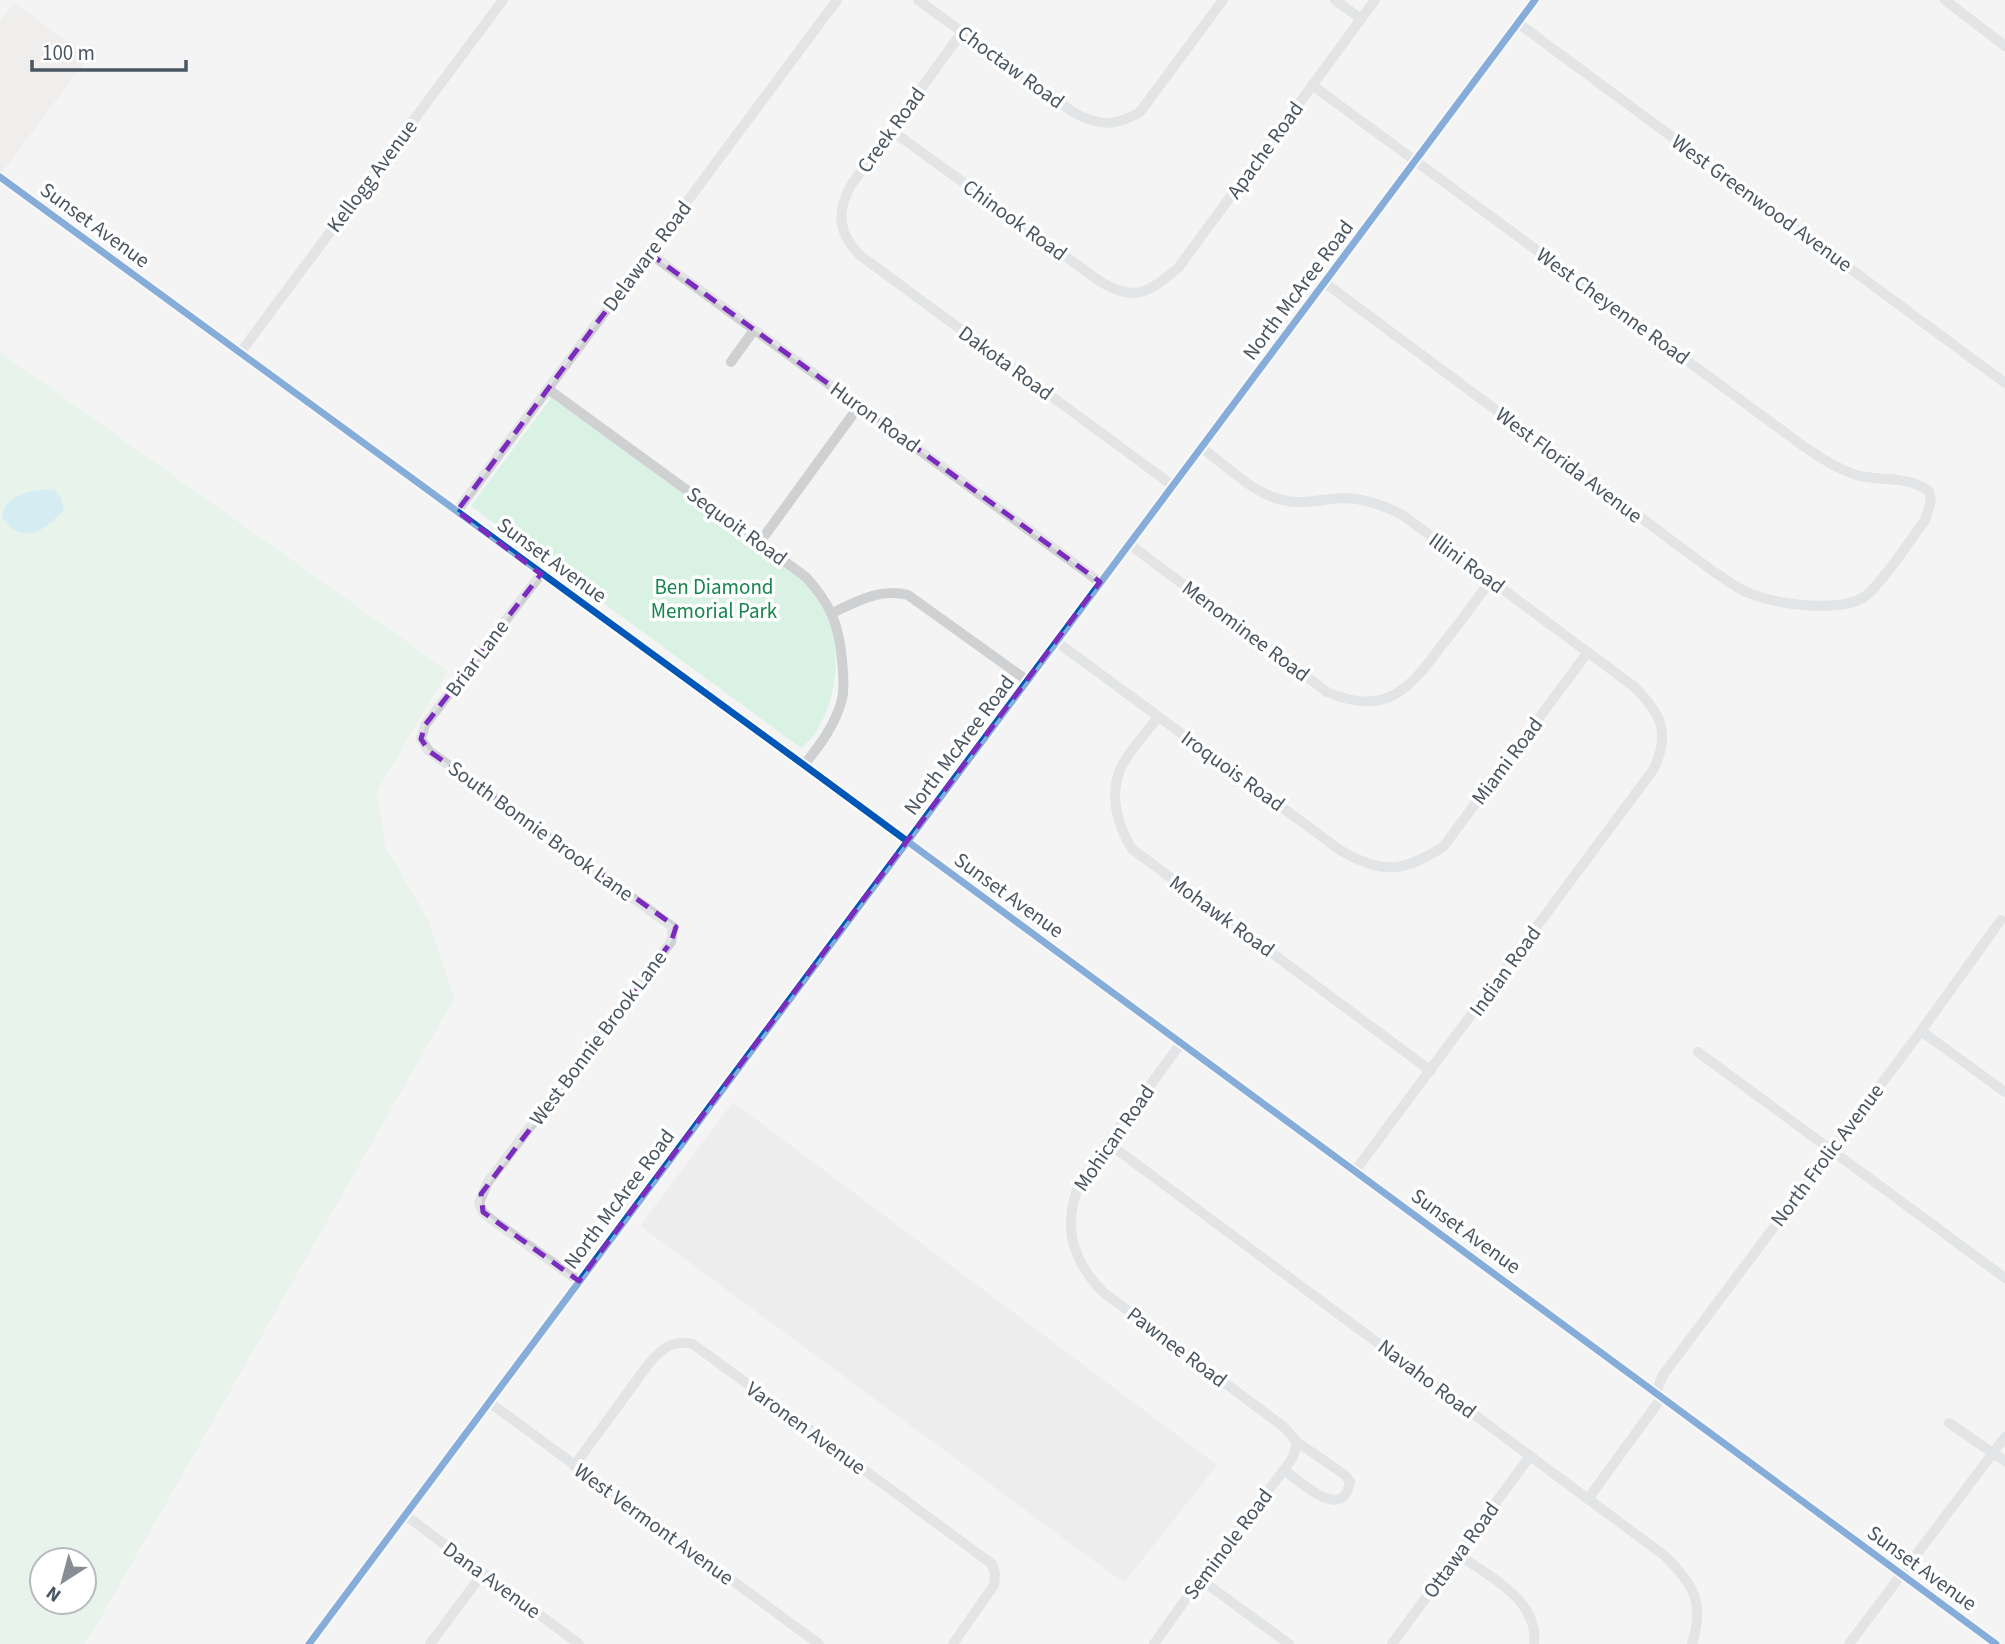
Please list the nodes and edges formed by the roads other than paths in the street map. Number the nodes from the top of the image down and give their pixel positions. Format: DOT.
graph roads {
  1 [pos="503,0"];
  2 [pos="837,0"];
  3 [pos="918,0"];
  4 [pos="1223,0"];
  5 [pos="1335,0"];
  6 [pos="1375,0"];
  7 [pos="1535,0"];
  8 [pos="1945,0"];
  9 [pos="1361,19"];
  10 [pos="1518,23"];
  11 [pos="962,32"];
  12 [pos="2005,46"];
  13 [pos="1312,85"];
  14 [pos="891,130"];
  15 [pos="1416,161"];
  16 [pos="0,177"];
  17 [pos="845,237"];
  18 [pos="649,253"];
  19 [pos="1325,283"];
  20 [pos="1146,292"];
  21 [pos="754,330"];
  22 [pos="240,353"];
  23 [pos="731,362"];
  24 [pos="2005,383"];
  25 [pos="548,389"];
  26 [pos="859,406"];
  27 [pos="1201,447"];
  28 [pos="1172,485"];
  29 [pos="1929,491"];
  30 [pos="457,511"];
  31 [pos="760,542"];
  32 [pos="1129,544"];
  33 [pos="541,574"];
  34 [pos="1491,580"];
  35 [pos="1100,582"];
  36 [pos="832,613"];
  37 [pos="1057,642"];
  38 [pos="1588,652"];
  39 [pos="1028,681"];
  40 [pos="1158,717"];
  41 [pos="423,745"];
  42 [pos="804,765"];
  43 [pos="1653,770"];
  44 [pos="908,842"];
  45 [pos="1420,862"];
  46 [pos="661,917"];
  47 [pos="2001,920"];
  48 [pos="1922,1031"];
  49 [pos="1181,1043"];
  50 [pos="1698,1052"];
  51 [pos="1431,1071"];
  52 [pos="2005,1091"];
  53 [pos="1108,1143"];
  54 [pos="1831,1149"];
  55 [pos="1355,1171"];
  56 [pos="1072,1240"];
  57 [pos="2005,1278"];
  58 [pos="579,1282"];
  59 [pos="1659,1395"];
  60 [pos="489,1402"];
  61 [pos="1949,1423"];
  62 [pos="2005,1437"];
  63 [pos="1297,1442"];
  64 [pos="1993,1452"];
  65 [pos="1530,1456"];
  66 [pos="2005,1461"];
  67 [pos="574,1465"];
  68 [pos="1284,1470"];
  69 [pos="1588,1499"];
  70 [pos="405,1516"];
  71 [pos="1458,1554"];
  72 [pos="483,1573"];
  73 [pos="1901,1575"];
  74 [pos="1200,1579"];
  75 [pos="956,1643"];
  76 [pos="309,1644"];
  77 [pos="430,1644"];
  78 [pos="579,1644"];
  79 [pos="819,1644"];
  80 [pos="1154,1644"];
  81 [pos="1289,1644"];
  82 [pos="1392,1644"];
  83 [pos="1534,1644"];
  84 [pos="1692,1644"];
  85 [pos="1849,1644"];
  86 [pos="1996,1644"];
  1 -- 22 [label="street, Kellogg Avenue"];
  2 -- 18 [label="street, Delaware Road"];
  3 -- 11 [label="street, Choctaw Road"];
  4 -- 11 [label="street, Choctaw Road"];
  5 -- 9 [label="street"];
  6 -- 9 [label="street, Apache Road"];
  7 -- 10 [label="street, North McAree Road"];
  8 -- 12 [label="street"];
  9 -- 13 [label="street, Apache Road"];
  10 -- 15 [label="street, North McAree Road"];
  10 -- 24 [label="street, West Greenwood Avenue"];
  11 -- 14 [label="street, Creek Road"];
  13 -- 15 [label="street, West Cheyenne Road"];
  13 -- 20 [label="street, Apache Road"];
  14 -- 17 [label="street, Creek Road"];
  14 -- 20 [label="street, Chinook Road"];
  15 -- 19 [label="street, North McAree Road"];
  15 -- 29 [label="street, West Cheyenne Road"];
  16 -- 22 [label="street, Sunset Avenue"];
  17 -- 28 [label="street, Dakota Road"];
  18 -- 21 [label="street, Huron Road"];
  18 -- 25 [label="street, Delaware Road"];
  19 -- 27 [label="street, North McAree Road"];
  19 -- 29 [label="street, West Florida Avenue"];
  21 -- 23 [label="street"];
  21 -- 26 [label="street, Huron Road"];
  22 -- 30 [label="street, Sunset Avenue"];
  25 -- 30 [label="street, Delaware Road"];
  25 -- 31 [label="street, Sequoit Road"];
  26 -- 31 [label="street"];
  26 -- 35 [label="street, Huron Road"];
  27 -- 28 [label="street, North McAree Road"];
  27 -- 34 [label="street, Illini Road"];
  28 -- 32 [label="street, North McAree Road"];
  30 -- 33 [label="street, Sunset Avenue"];
  31 -- 36 [label="street, Sequoit Road"];
  32 -- 34 [label="street, Menominee Road"];
  32 -- 35 [label="street, North McAree Road"];
  33 -- 41 [label="street, Briar Lane"];
  33 -- 42 [label="street, Sunset Avenue"];
  34 -- 38 [label="street, Illini Road"];
  35 -- 37 [label="street, North McAree Road"];
  36 -- 39 [label="street"];
  36 -- 42 [label="street, Sequoit Road"];
  37 -- 39 [label="street, North McAree Road"];
  37 -- 40 [label="street, Iroquois Road"];
  38 -- 43 [label="street, Illini Road"];
  38 -- 45 [label="street, Miami Road"];
  39 -- 44 [label="street, North McAree Road"];
  40 -- 45 [label="street, Iroquois Road"];
  40 -- 51 [label="street, Mohawk Road"];
  41 -- 46 [label="street, South Bonnie Brook Lane"];
  42 -- 44 [label="street, Sunset Avenue"];
  43 -- 51 [label="street, Indian Road"];
  44 -- 49 [label="street, Sunset Avenue"];
  44 -- 58 [label="street, North McAree Road"];
  46 -- 58 [label="street, West Bonnie Brook Lane"];
  47 -- 48 [label="street, North Frolic Avenue"];
  48 -- 52 [label="street"];
  48 -- 54 [label="street, North Frolic Avenue"];
  49 -- 53 [label="street, Mohican Road"];
  49 -- 55 [label="street, Sunset Avenue"];
  50 -- 54 [label="street"];
  51 -- 55 [label="street, Indian Road"];
  53 -- 56 [label="street, Mohican Road"];
  53 -- 65 [label="street, Navaho Road"];
  54 -- 57 [label="street"];
  54 -- 59 [label="street, North Frolic Avenue"];
  55 -- 59 [label="street, Sunset Avenue"];
  56 -- 63 [label="street, Pawnee Road"];
  58 -- 60 [label="street, North McAree Road"];
  59 -- 69 [label="street, North Frolic Avenue"];
  59 -- 73 [label="street, Sunset Avenue"];
  60 -- 67 [label="street, West Vermont Avenue"];
  60 -- 70 [label="street, North McAree Road"];
  61 -- 64 [label="street"];
  62 -- 64 [label="street"];
  63 -- 68 [label="street, Seminole Road"];
  63 -- 68 [label="street, Pawnee Road"];
  64 -- 66 [label="street"];
  64 -- 73 [label="street"];
  65 -- 69 [label="street, Navaho Road"];
  65 -- 71 [label="street, Ottawa Road"];
  67 -- 75 [label="street, Varonen Avenue"];
  67 -- 79 [label="street, West Vermont Avenue"];
  68 -- 74 [label="street, Seminole Road"];
  69 -- 84 [label="street, Navaho Road"];
  70 -- 72 [label="street, Dana Avenue"];
  70 -- 76 [label="street, North McAree Road"];
  71 -- 82 [label="street, Ottawa Road"];
  71 -- 83 [label="street"];
  72 -- 77 [label="street"];
  72 -- 78 [label="street, Dana Avenue"];
  73 -- 85 [label="street"];
  73 -- 86 [label="street, Sunset Avenue"];
  74 -- 80 [label="street, Seminole Road"];
  74 -- 81 [label="street"];
}
